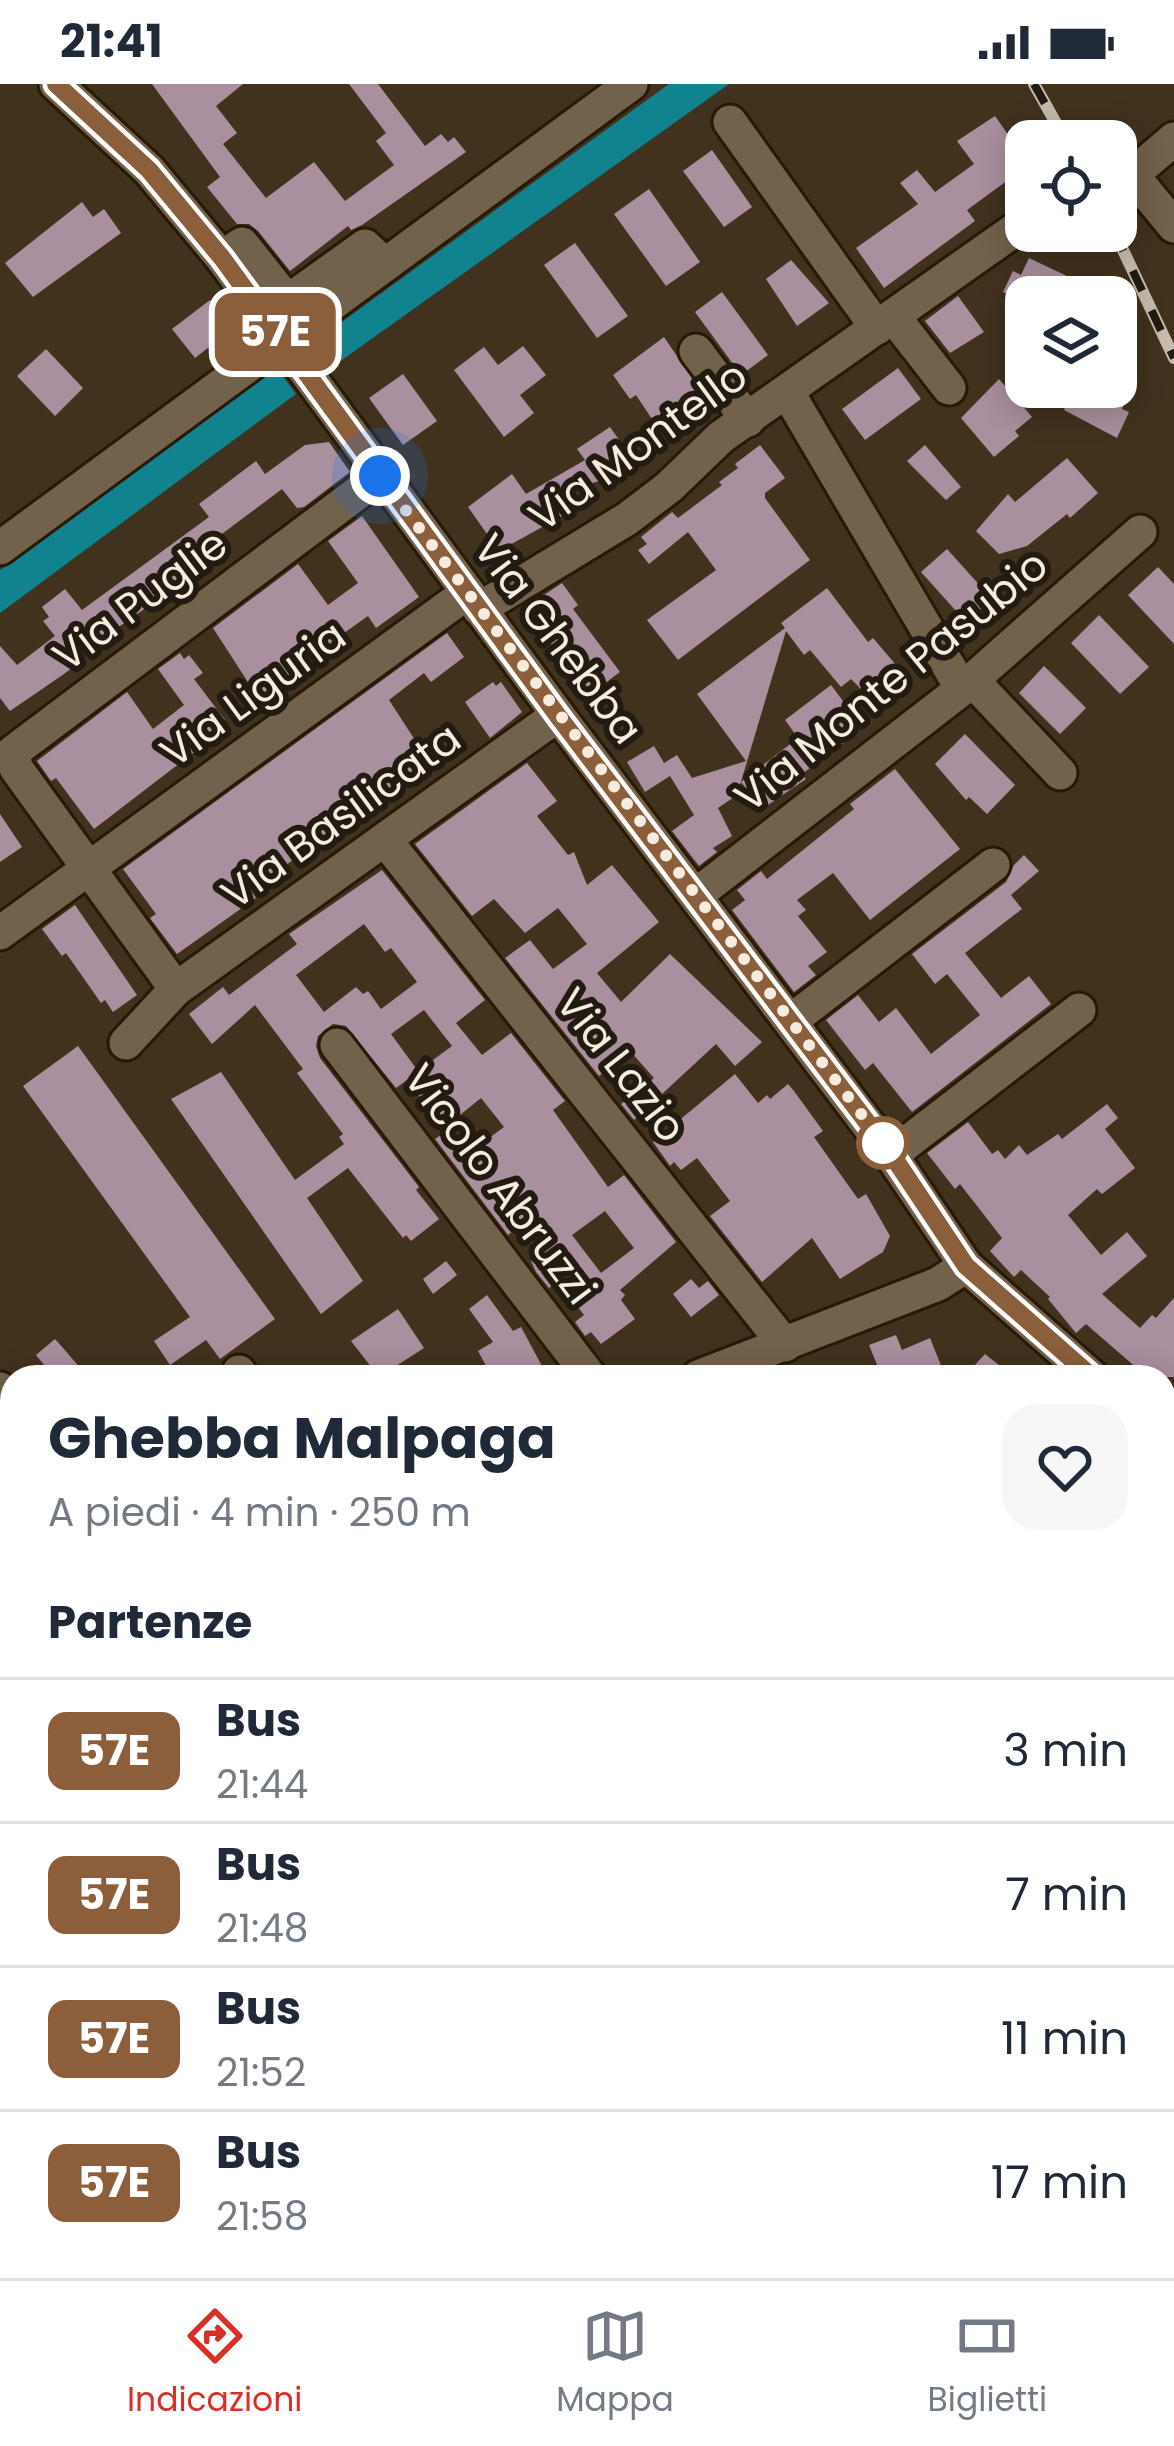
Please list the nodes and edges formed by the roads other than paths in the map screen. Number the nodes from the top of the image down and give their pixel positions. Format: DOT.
graph roads {
  1 [pos="56,84"];
  2 [pos="631,84"];
  3 [pos="730,122"];
  4 [pos="1174,139"];
  5 [pos="1174,226"];
  6 [pos="1005,237"];
  7 [pos="222,258"];
  8 [pos="384,264"];
  9 [pos="885,322"];
  10 [pos="283,344"];
  11 [pos="696,351"];
  12 [pos="949,388"];
  13 [pos="788,393"];
  14 [pos="748,420"];
  15 [pos="380,476"];
  16 [pos="1140,532"];
  17 [pos="0,548"];
  18 [pos="473,601"];
  19 [pos="967,684"];
  20 [pos="558,716"];
  21 [pos="8,773"];
  22 [pos="1060,773"];
  23 [pos="386,841"];
  24 [pos="993,865"];
  25 [pos="91,868"];
  26 [pos="696,895"];
  27 [pos="0,933"];
  28 [pos="176,989"];
  29 [pos="1078,1010"];
  30 [pos="792,1020"];
  31 [pos="127,1043"];
  32 [pos="337,1045"];
  33 [pos="892,1155"];
  34 [pos="966,1266"];
  35 [pos="785,1345"];
  36 [pos="581,1365"];
  37 [pos="731,1365"];
  38 [pos="1078,1365"];
  1 -- 7 [label="street, Via Ghebba"];
  2 -- 8 [label="street"];
  3 -- 9 [label="street"];
  4 -- 5 [label="street"];
  6 -- 9 [label="street, Via Montello"];
  7 -- 8 [label="street"];
  7 -- 10 [label="street, Via Ghebba"];
  8 -- 10 [label="street"];
  9 -- 12 [label="street"];
  9 -- 13 [label="street, Via Montello"];
  10 -- 15 [label="street, Via Ghebba"];
  10 -- 17 [label="street"];
  11 -- 14 [label="street"];
  13 -- 14 [label="street, Via Montello"];
  13 -- 19 [label="street, Via Montello"];
  14 -- 18 [label="street, Via Montello"];
  15 -- 18 [label="street, Via Ghebba"];
  15 -- 21 [label="street, Via Puglie"];
  16 -- 19 [label="street, Via Monte Pasubio"];
  18 -- 20 [label="street, Via Ghebba"];
  18 -- 25 [label="street, Via Liguria"];
  19 -- 22 [label="street, Via Montello"];
  19 -- 26 [label="street, Via Monte Pasubio"];
  20 -- 23 [label="street, Via Basilicata"];
  20 -- 26 [label="street, Via Ghebba"];
  21 -- 25 [label="street, Via Puglie"];
  23 -- 28 [label="street, Via Basilicata"];
  23 -- 35 [label="street, Via Lazio"];
  24 -- 30 [label="street"];
  25 -- 27 [label="street, Via Liguria"];
  25 -- 28 [label="street, Via Puglie"];
  26 -- 30 [label="street, Via Ghebba"];
  28 -- 31 [label="street"];
  29 -- 33 [label="street"];
  30 -- 33 [label="street, Via Ghebba"];
  32 -- 36 [label="street, Vicolo Abruzzi"];
  33 -- 34 [label="street, Via Ghebba"];
  34 -- 35 [label="street"];
  34 -- 38 [label="street, Via Ghebba"];
  35 -- 37 [label="street"];
}
